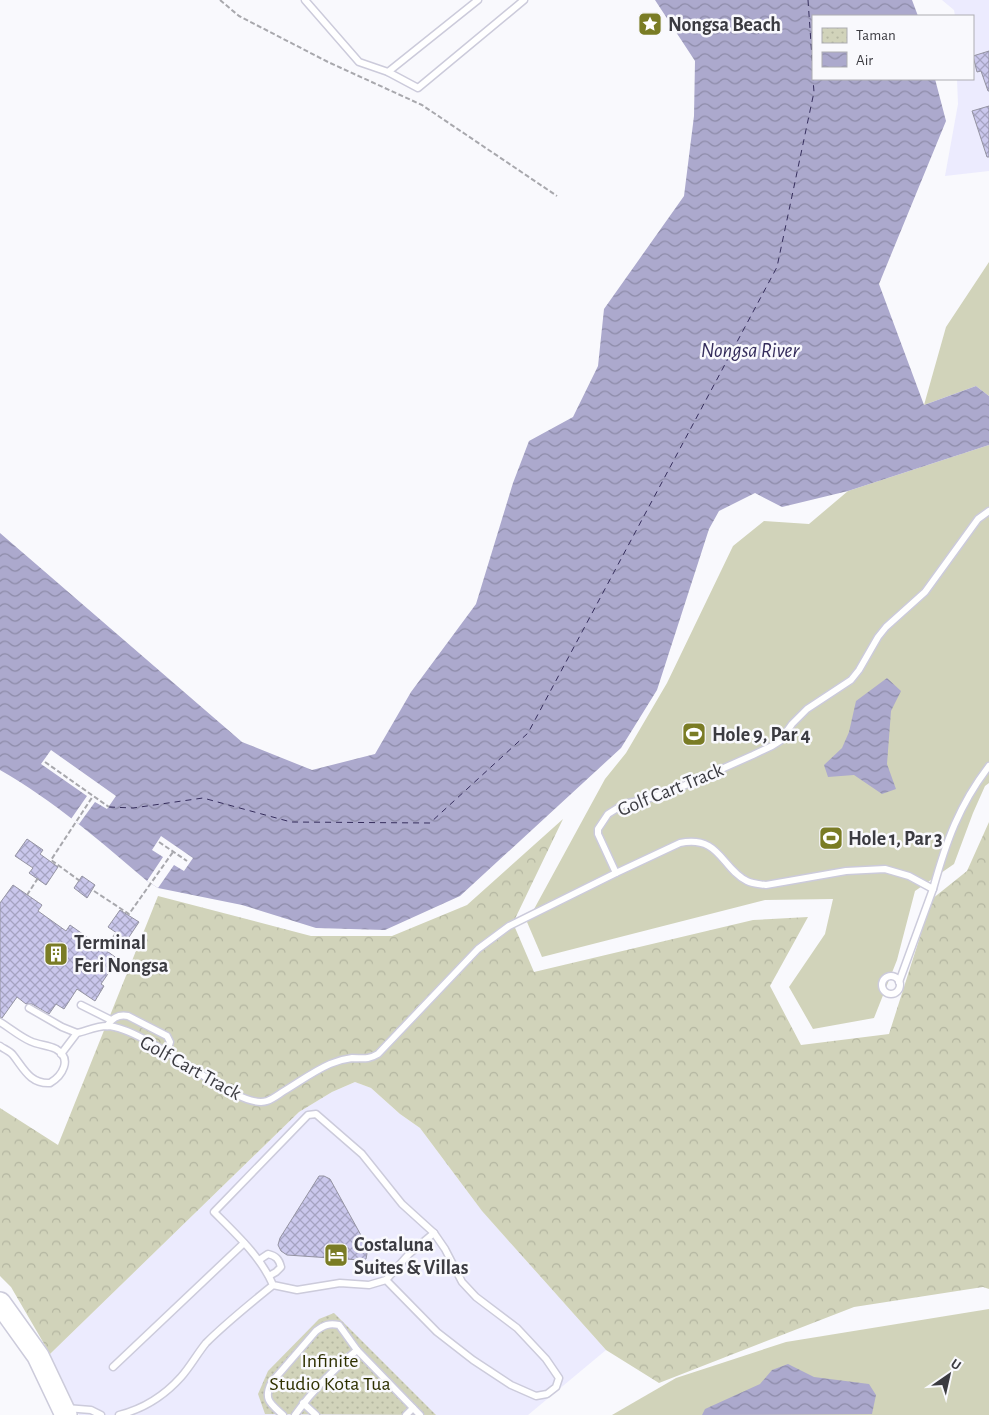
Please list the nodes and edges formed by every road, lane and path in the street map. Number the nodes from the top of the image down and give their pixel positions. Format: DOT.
graph roads {
  1 [pos="220,0"];
  2 [pos="305,0"];
  3 [pos="478,0"];
  4 [pos="524,0"];
  5 [pos="388,72"];
  6 [pos="557,196"];
  7 [pos="989,511"];
  8 [pos="45,762"];
  9 [pos="989,766"];
  10 [pos="93,796"];
  11 [pos="108,807"];
  12 [pos="159,842"];
  13 [pos="173,852"];
  14 [pos="187,861"];
  15 [pos="616,873"];
  16 [pos="38,878"];
  17 [pos="80,881"];
  18 [pos="933,889"];
  19 [pos="94,891"];
  20 [pos="27,895"];
  21 [pos="117,932"];
  22 [pos="104,949"];
  23 [pos="899,982"];
  24 [pos="81,1005"];
  25 [pos="29,1008"];
  26 [pos="111,1020"];
  27 [pos="0,1022"];
  28 [pos="106,1026"];
  29 [pos="77,1033"];
  30 [pos="0,1046"];
  31 [pos="167,1052"];
  32 [pos="61,1054"];
  33 [pos="434,1233"];
  34 [pos="244,1243"];
  35 [pos="259,1260"];
  36 [pos="269,1276"];
  37 [pos="386,1280"];
  38 [pos="273,1285"];
  39 [pos="0,1303"];
  40 [pos="357,1350"];
  41 [pos="113,1367"];
  42 [pos="303,1403"];
  43 [pos="413,1408"];
  44 [pos="64,1411"];
  45 [pos="101,1415"];
  46 [pos="120,1415"];
  47 [pos="283,1415"];
  48 [pos="295,1415"];
  49 [pos="316,1415"];
  50 [pos="406,1415"];
  51 [pos="420,1415"];
  1 -- 6 [label="path"];
  2 -- 5 [label="lane"];
  3 -- 5 [label="lane"];
  4 -- 5 [label="lane"];
  7 -- 15 [label="lane, Golf Cart Track"];
  8 -- 10 [label="path"];
  9 -- 18 [label="lane"];
  10 -- 11 [label="path"];
  10 -- 17 [label="path"];
  12 -- 13 [label="path"];
  13 -- 14 [label="path"];
  13 -- 19 [label="path"];
  15 -- 18 [label="lane"];
  15 -- 31 [label="lane, Golf Cart Track"];
  16 -- 20 [label="path"];
  18 -- 23 [label="lane"];
  21 -- 22 [label="path"];
  24 -- 26 [label="lane"];
  25 -- 29 [label="lane"];
  26 -- 28 [label="lane"];
  26 -- 31 [label="lane"];
  27 -- 32 [label="lane"];
  28 -- 29 [label="lane"];
  28 -- 31 [label="lane, Golf Cart Track"];
  29 -- 32 [label="lane"];
  30 -- 32 [label="lane"];
  33 -- 34 [label="lane"];
  33 -- 37 [label="lane"];
  33 -- 37 [label="lane"];
  34 -- 35 [label="lane"];
  34 -- 41 [label="lane"];
  35 -- 36 [label="lane"];
  35 -- 36 [label="lane"];
  36 -- 38 [label="lane"];
  37 -- 38 [label="lane"];
  38 -- 46 [label="lane"];
  39 -- 44 [label="highway"];
  40 -- 42 [label="lane"];
  40 -- 43 [label="lane"];
  40 -- 47 [label="lane"];
  42 -- 48 [label="lane"];
  42 -- 49 [label="lane"];
  43 -- 50 [label="lane"];
  43 -- 51 [label="lane"];
  44 -- 45 [label="lane"];
}
